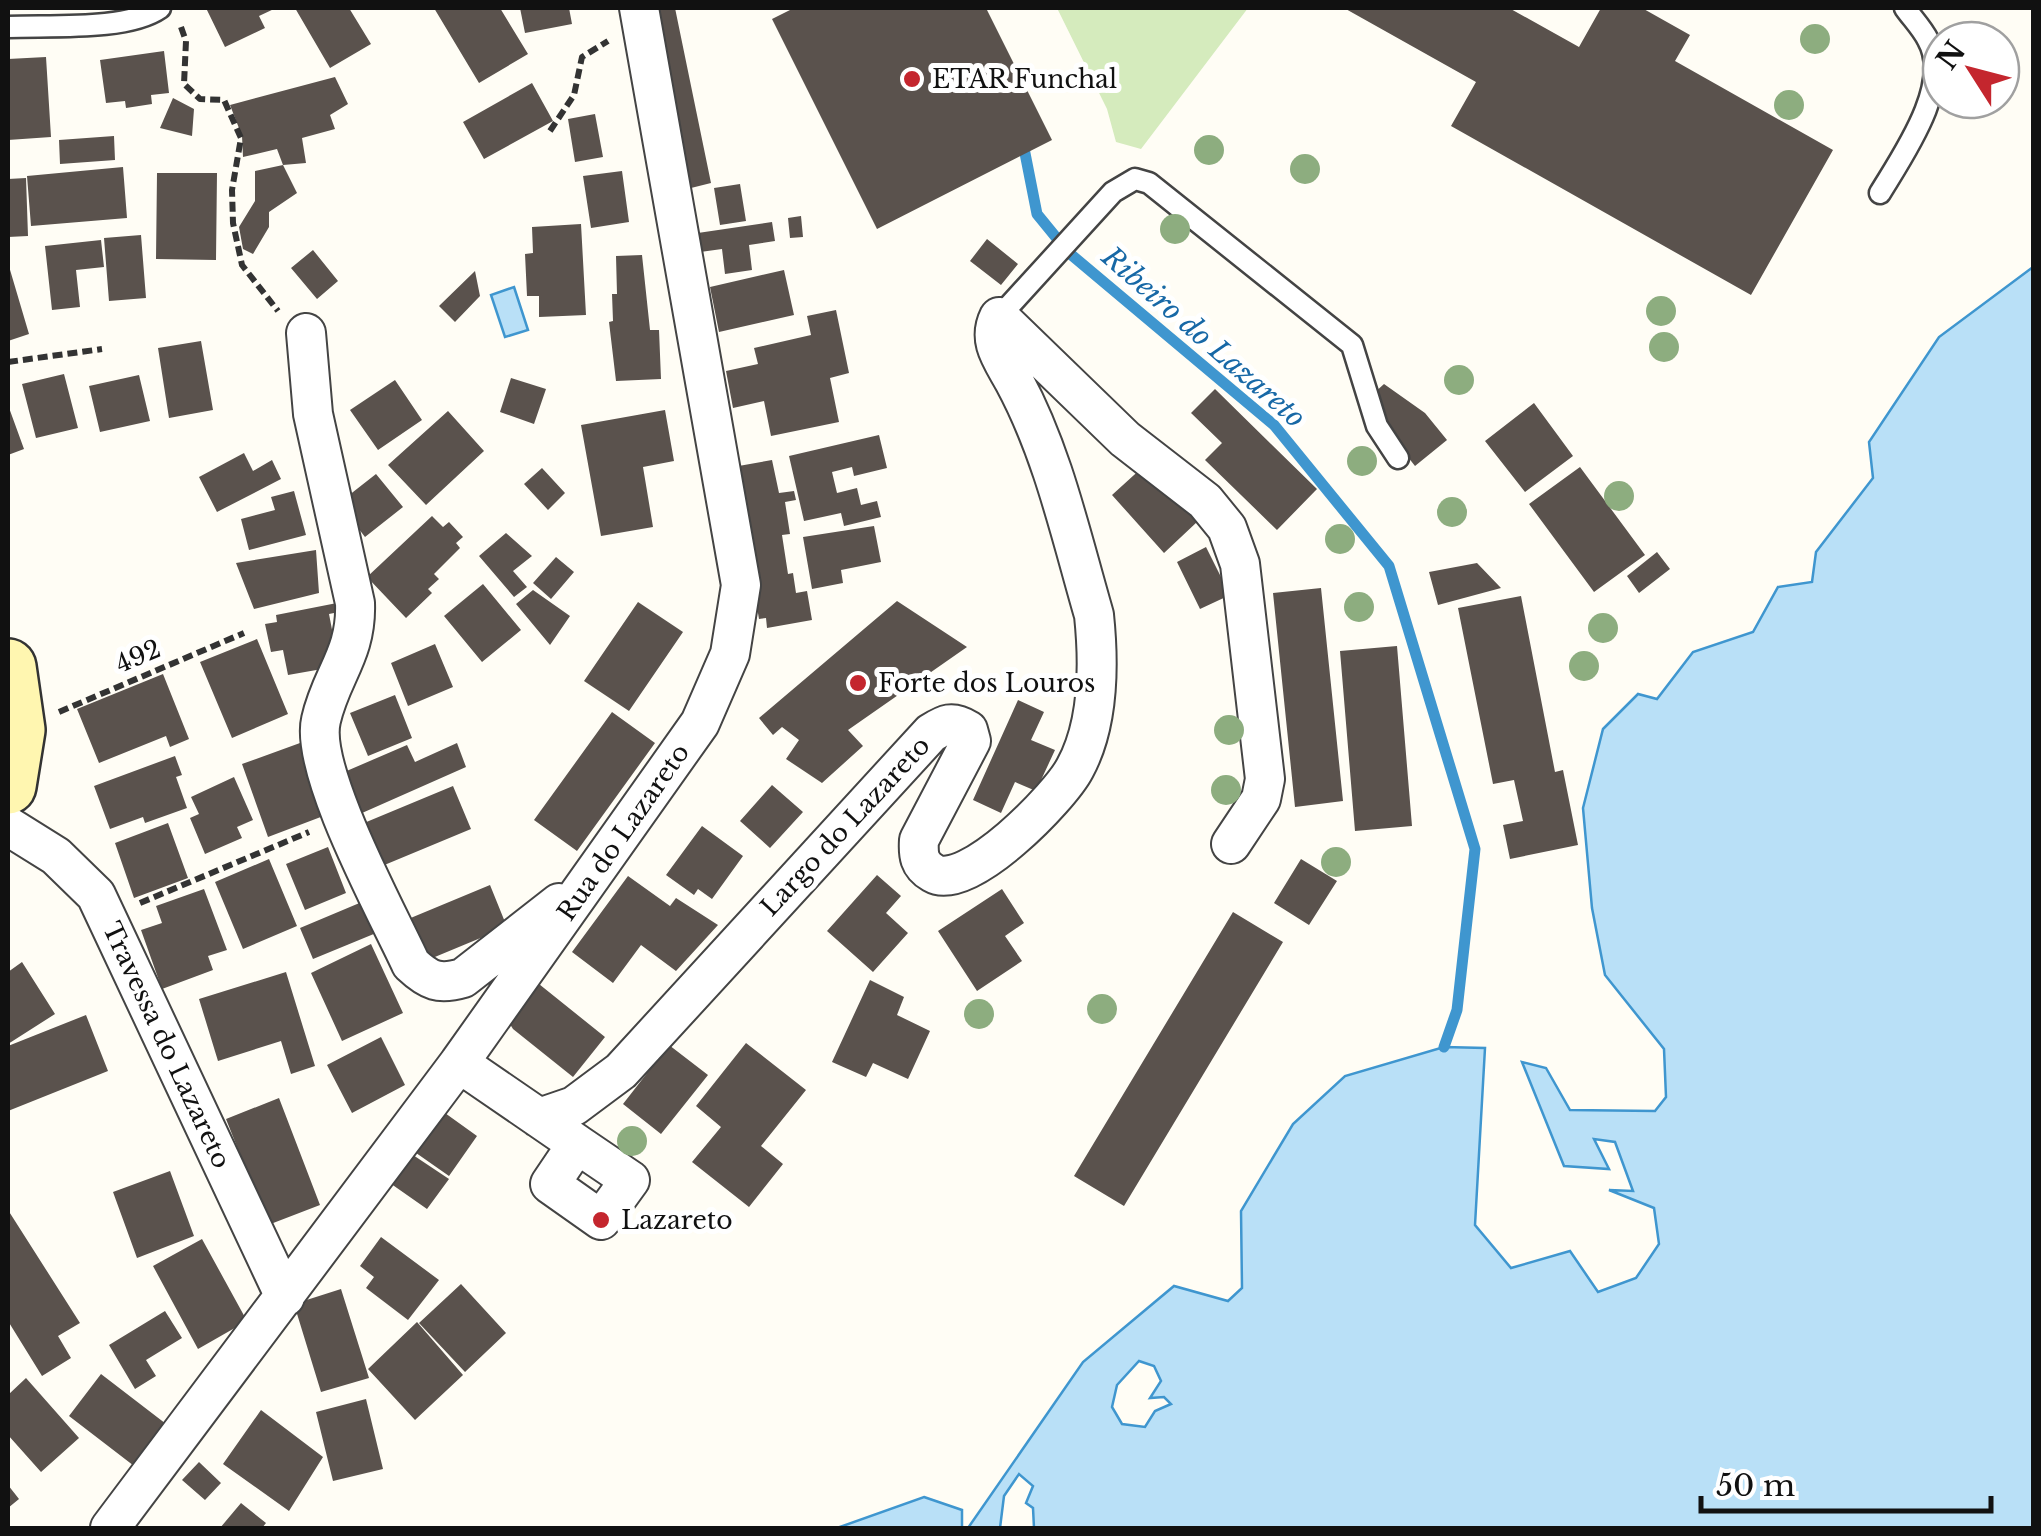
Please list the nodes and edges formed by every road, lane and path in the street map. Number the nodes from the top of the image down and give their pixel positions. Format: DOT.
graph roads {
  1 [pos="160,8"];
  2 [pos="638,8"];
  3 [pos="1905,8"];
  4 [pos="180,24"];
  5 [pos="8,27"];
  6 [pos="647,56"];
  7 [pos="550,132"];
  8 [pos="1880,193"];
  9 [pos="999,317"];
  10 [pos="297,328"];
  11 [pos="102,350"];
  12 [pos="8,362"];
  13 [pos="1398,458"];
  14 [pos="244,633"];
  15 [pos="8,668"];
  16 [pos="48,716"];
  17 [pos="8,786"];
  18 [pos="344,817"];
  19 [pos="8,826"];
  20 [pos="1231,844"];
  21 [pos="591,878"];
  22 [pos="107,917"];
  23 [pos="459,1064"];
  24 [pos="539,1118"];
  25 [pos="577,1144"];
  26 [pos="285,1297"];
  27 [pos="110,1528"];
  1 -- 5 [label="lane"];
  2 -- 6 [label="street, Rua do Lazareto"];
  3 -- 8 [label="lane"];
  4 -- 10 [label="path"];
  6 -- 7 [label="path"];
  6 -- 21 [label="street, Rua do Lazareto"];
  9 -- 13 [label="lane"];
  9 -- 20 [label="street"];
  9 -- 24 [label="street, Largo do Lazareto"];
  10 -- 18 [label="street"];
  11 -- 12 [label="path"];
  14 -- 16 [label="path, 492"];
  15 -- 17 [label="main road"];
  18 -- 21 [label="street"];
  18 -- 22 [label="path"];
  19 -- 22 [label="street, Travessa do Lazareto"];
  21 -- 23 [label="street, Rua do Lazareto"];
  22 -- 26 [label="street, Travessa do Lazareto"];
  23 -- 24 [label="street"];
  23 -- 26 [label="street, Rua do Lazareto"];
  24 -- 25 [label="street"];
  26 -- 27 [label="street, Rua do Lazareto"];
}
